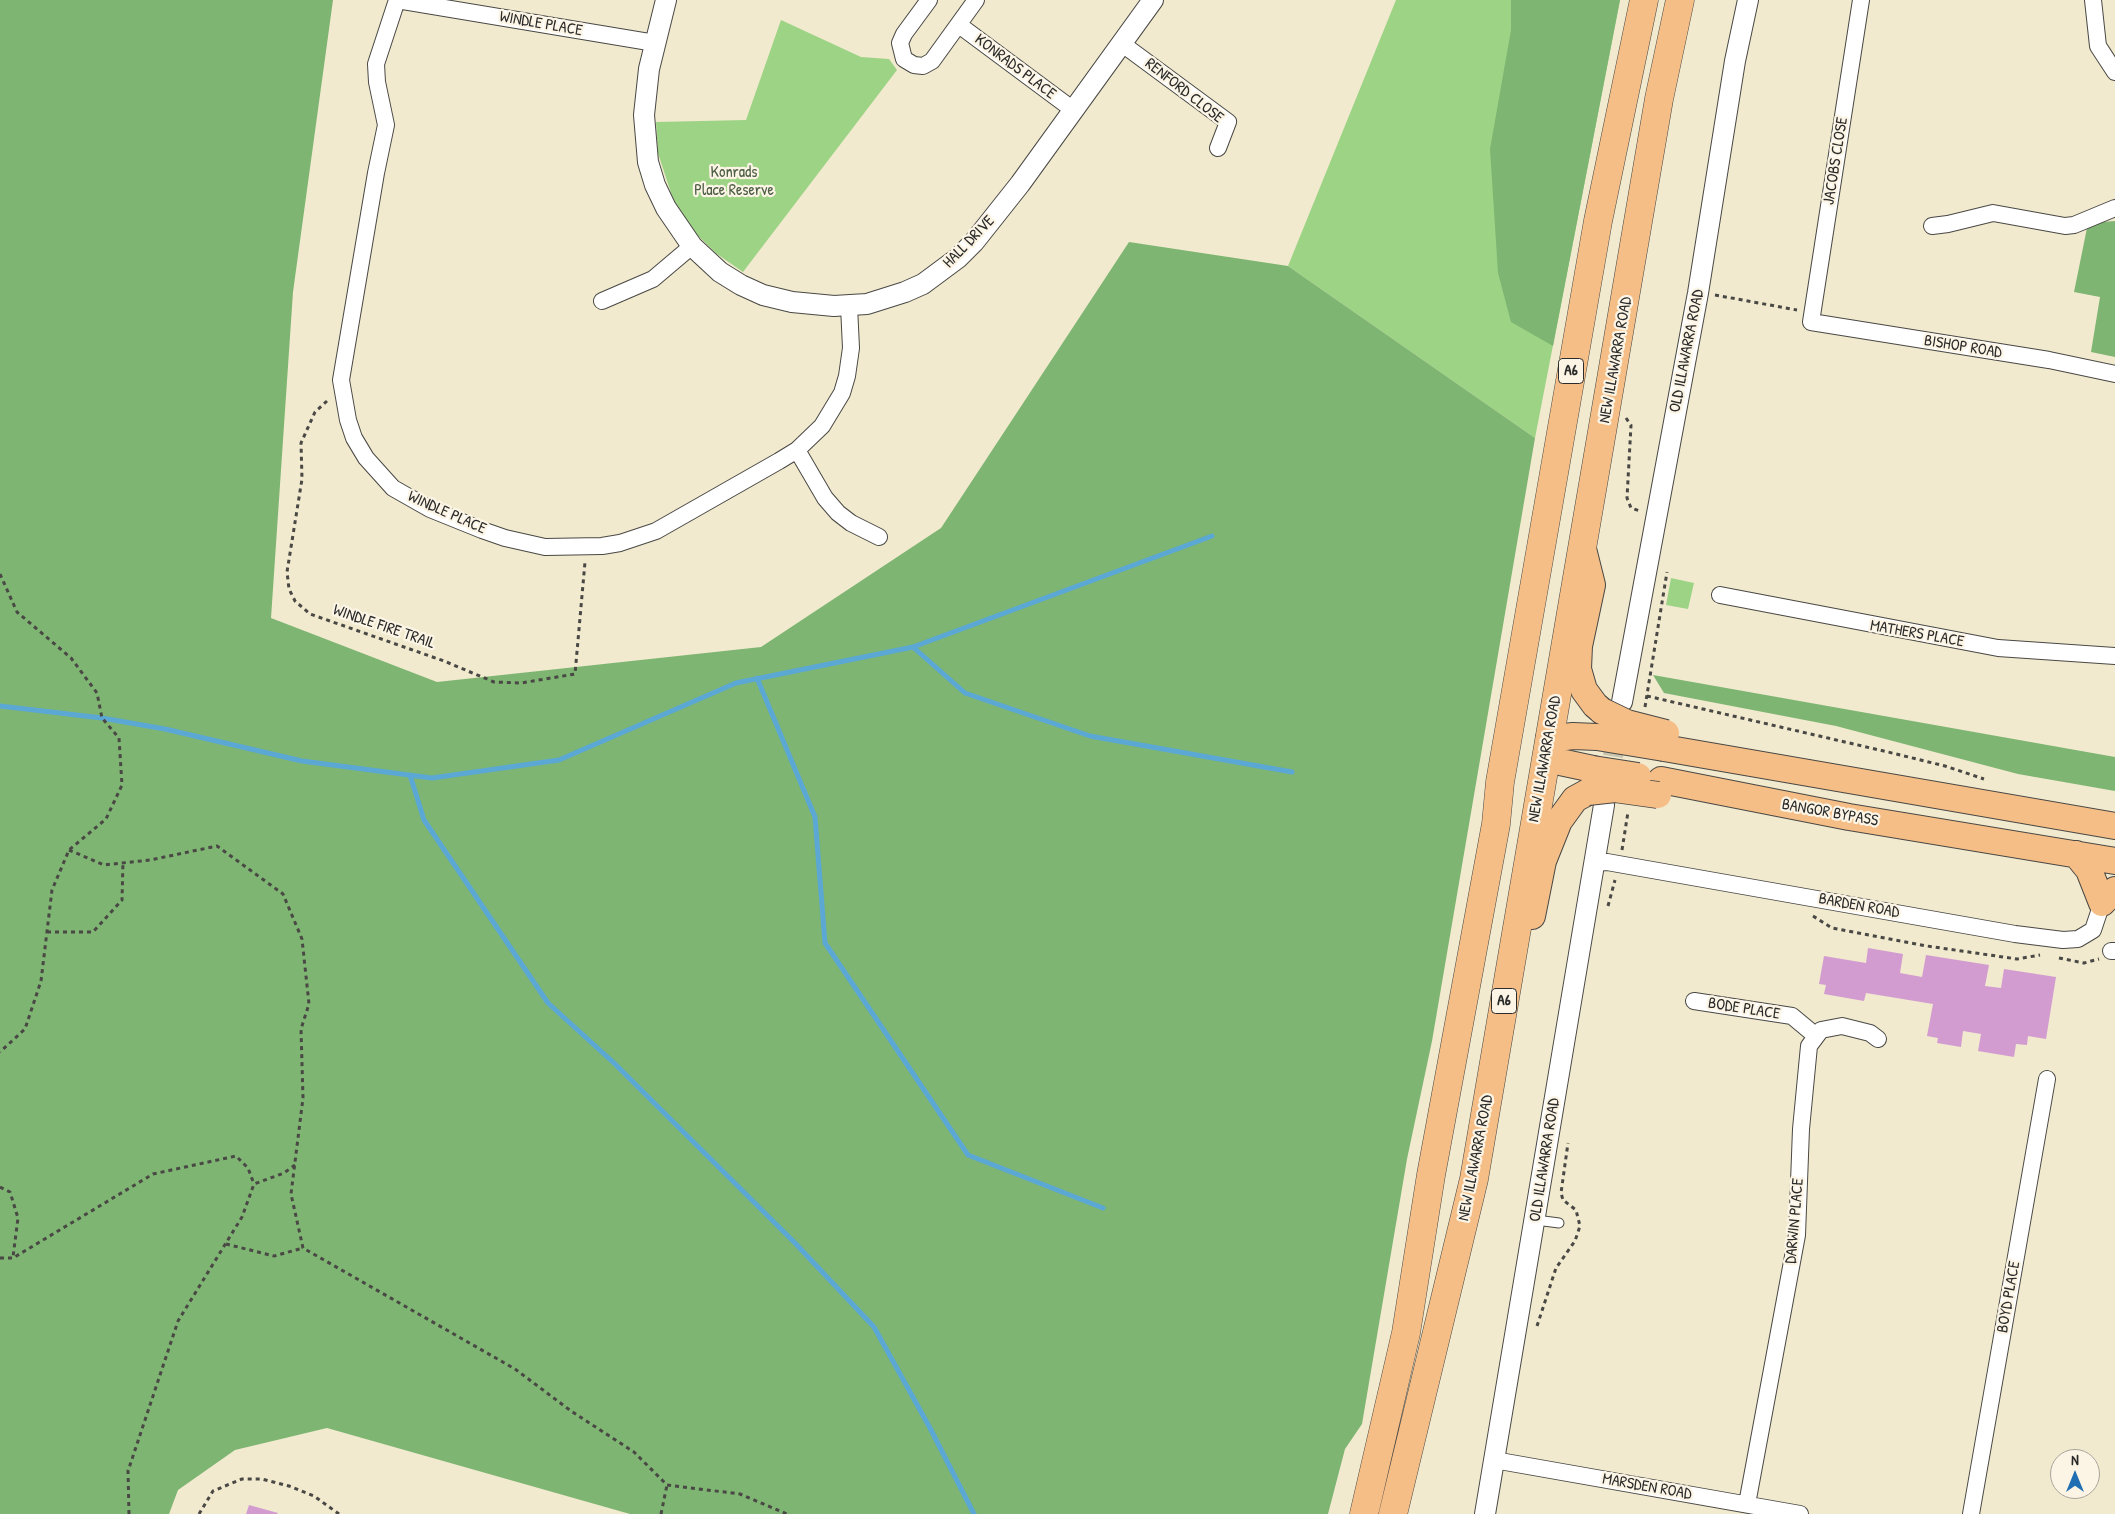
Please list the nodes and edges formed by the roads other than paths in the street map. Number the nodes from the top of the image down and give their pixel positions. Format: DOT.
graph roads {
  1 [pos="397,0"];
  2 [pos="666,0"];
  3 [pos="929,0"];
  4 [pos="976,0"];
  5 [pos="1153,0"];
  6 [pos="1644,0"];
  7 [pos="1680,0"];
  8 [pos="1748,0"];
  9 [pos="1861,0"];
  10 [pos="2093,0"];
  11 [pos="959,25"];
  12 [pos="655,43"];
  13 [pos="1121,43"];
  14 [pos="2115,72"];
  15 [pos="1072,109"];
  16 [pos="1218,148"];
  17 [pos="2115,208"];
  18 [pos="1932,226"];
  19 [pos="692,246"];
  20 [pos="602,301"];
  21 [pos="849,306"];
  22 [pos="1812,318"];
  23 [pos="2115,374"];
  24 [pos="797,450"];
  25 [pos="879,537"];
  26 [pos="1583,549"];
  27 [pos="1720,595"];
  28 [pos="2115,656"];
  29 [pos="1612,707"];
  30 [pos="1665,741"];
  31 [pos="1507,747"];
  32 [pos="1547,749"];
  33 [pos="1595,789"];
  34 [pos="2115,826"];
  35 [pos="2076,854"];
  36 [pos="2115,861"];
  37 [pos="1595,863"];
  38 [pos="2109,897"];
  39 [pos="1514,947"];
  40 [pos="1694,1001"];
  41 [pos="1816,1036"];
  42 [pos="1878,1040"];
  43 [pos="2047,1079"];
  44 [pos="1536,1220"];
  45 [pos="1559,1224"];
  46 [pos="1494,1460"];
  47 [pos="1747,1504"];
  48 [pos="1364,1514"];
  49 [pos="1393,1514"];
  50 [pos="1484,1514"];
  51 [pos="1800,1514"];
  52 [pos="1971,1514"];
  1 -- 12 [label="street, WINDLE PLACE"];
  1 -- 24 [label="street, WINDLE PLACE"];
  2 -- 12 [label="street, HALL DRIVE"];
  3 -- 11 [label="street, KONRADS PLACE"];
  4 -- 11 [label="street, KONRADS PLACE"];
  5 -- 13 [label="street, HALL DRIVE"];
  6 -- 31 [label="highway, A6"];
  7 -- 26 [label="highway, NEW ILLAWARRA ROAD / A6"];
  8 -- 29 [label="street, OLD ILLAWARRA ROAD"];
  9 -- 22 [label="street, JACOBS CLOSE"];
  10 -- 14 [label="street"];
  11 -- 15 [label="street, KONRADS PLACE"];
  12 -- 19 [label="street, HALL DRIVE"];
  13 -- 15 [label="street, HALL DRIVE"];
  13 -- 16 [label="street, RENFORD CLOSE"];
  15 -- 21 [label="street, HALL DRIVE"];
  17 -- 18 [label="street"];
  19 -- 20 [label="street"];
  19 -- 21 [label="street, HALL DRIVE"];
  21 -- 24 [label="street, WINDLE PLACE"];
  22 -- 23 [label="street, BISHOP ROAD"];
  24 -- 25 [label="street"];
  26 -- 29 [label="main road"];
  26 -- 32 [label="highway, NEW ILLAWARRA ROAD / A6"];
  27 -- 28 [label="street, MATHERS PLACE"];
  29 -- 30 [label="main road, bridge"];
  30 -- 32 [label="main road, bridge"];
  30 -- 34 [label="main road"];
  31 -- 32 [label="highway"];
  31 -- 48 [label="highway, A6"];
  32 -- 33 [label="main road, BANGOR BYPASS"];
  32 -- 39 [label="highway, NEW ILLAWARRA ROAD / A6"];
  33 -- 35 [label="main road, BANGOR BYPASS, bridge"];
  33 -- 37 [label="street, OLD ILLAWARRA ROAD"];
  33 -- 39 [label="main road"];
  35 -- 36 [label="main road, BANGOR BYPASS"];
  35 -- 38 [label="main road"];
  37 -- 38 [label="street, BARDEN ROAD"];
  37 -- 44 [label="street, OLD ILLAWARRA ROAD"];
  39 -- 49 [label="highway, NEW ILLAWARRA ROAD / A6"];
  40 -- 41 [label="street, BODE PLACE"];
  41 -- 42 [label="street"];
  41 -- 47 [label="street, DARWIN PLACE"];
  43 -- 52 [label="street, BOYD PLACE"];
  44 -- 45 [label="lane"];
  44 -- 46 [label="street, OLD ILLAWARRA ROAD"];
  46 -- 47 [label="street, MARSDEN ROAD"];
  46 -- 50 [label="street, OLD ILLAWARRA ROAD"];
  47 -- 51 [label="street, MARSDEN ROAD"];
}
